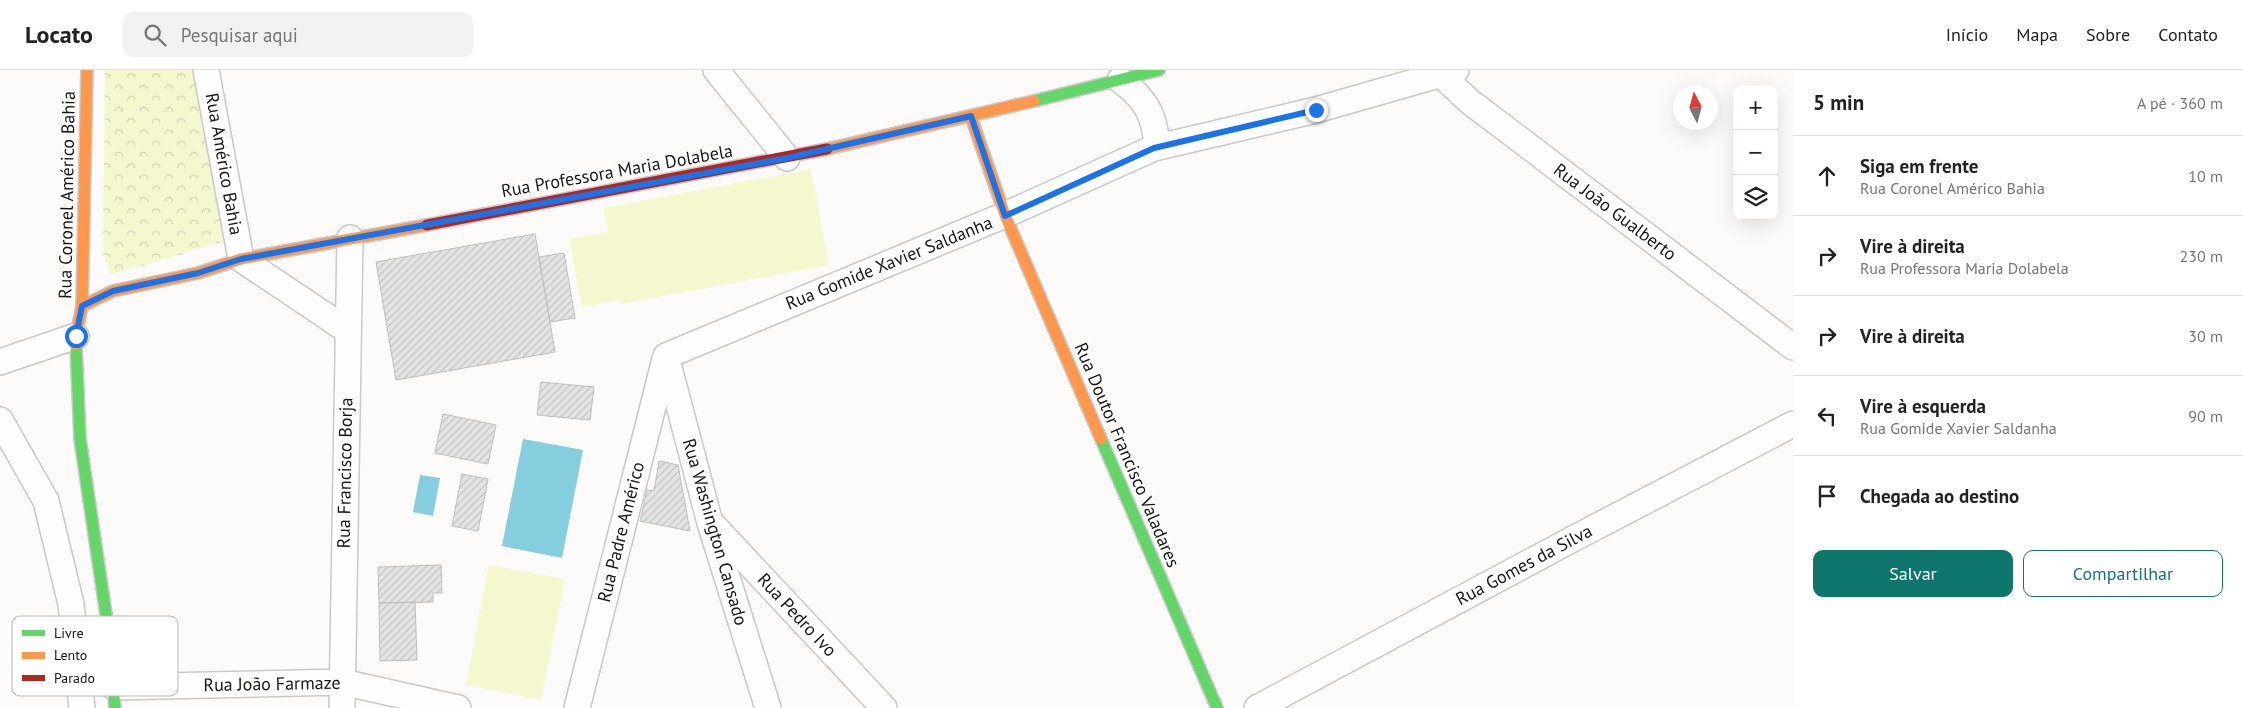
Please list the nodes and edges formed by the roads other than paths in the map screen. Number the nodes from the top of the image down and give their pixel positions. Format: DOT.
graph roads {
  1 [pos="88,70"];
  2 [pos="206,70"];
  3 [pos="716,70"];
  4 [pos="1159,70"];
  5 [pos="1443,71"];
  6 [pos="1120,80"];
  7 [pos="971,116"];
  8 [pos="1157,147"];
  9 [pos="787,158"];
  10 [pos="1005,216"];
  11 [pos="350,238"];
  12 [pos="241,259"];
  13 [pos="82,306"];
  14 [pos="347,330"];
  15 [pos="76,336"];
  16 [pos="1793,347"];
  17 [pos="666,356"];
  18 [pos="0,362"];
  19 [pos="0,420"];
  20 [pos="1793,424"];
  21 [pos="710,523"];
  22 [pos="72,616"];
  23 [pos="106,616"];
  24 [pos="342,682"];
  25 [pos="178,694"];
  26 [pos="143,696"];
  27 [pos="115,698"];
  28 [pos="342,708"];
  29 [pos="458,708"];
  30 [pos="577,708"];
  31 [pos="768,708"];
  32 [pos="884,708"];
  33 [pos="1217,708"];
  34 [pos="1257,708"];
  1 -- 13 [label="street, Rua Coronel Américo Bahia"];
  2 -- 12 [label="street, Rua Américo Bahia"];
  3 -- 9 [label="street"];
  4 -- 6 [label="street, Rua Professora Maria Dolabela"];
  5 -- 8 [label="street, Rua Gomide Xavier Saldanha"];
  5 -- 16 [label="street, Rua João Gualberto"];
  6 -- 7 [label="street, Rua Professora Maria Dolabela"];
  6 -- 8 [label="street"];
  7 -- 9 [label="street, Rua Professora Maria Dolabela"];
  7 -- 10 [label="street, Rua Doutor Francisco Valadares"];
  8 -- 10 [label="street, Rua Gomide Xavier Saldanha"];
  9 -- 11 [label="street, Rua Professora Maria Dolabela"];
  10 -- 17 [label="street, Rua Gomide Xavier Saldanha"];
  10 -- 33 [label="street, Rua Doutor Francisco Valadares"];
  11 -- 12 [label="street, Rua Professora Maria Dolabela"];
  11 -- 14 [label="street, Rua Francisco Borja"];
  12 -- 13 [label="street, Rua Professora Maria Dolabela"];
  12 -- 14 [label="street"];
  13 -- 15 [label="street, Rua Coronel Américo Bahia"];
  14 -- 24 [label="street, Rua Francisco Borja"];
  15 -- 18 [label="street"];
  15 -- 23 [label="street, Rua Coronel Américo Bahia"];
  17 -- 21 [label="street, Rua Washington Cansado"];
  17 -- 30 [label="street, Rua Padre Américo"];
  19 -- 22 [label="street"];
  20 -- 34 [label="street, Rua Gomes da Silva"];
  21 -- 31 [label="street, Rua Washington Cansado"];
  21 -- 32 [label="street, Rua Pedro Ivo"];
  24 -- 25 [label="street, Rua João Farmaze"];
  24 -- 28 [label="street, Rua Francisco Borja"];
  24 -- 29 [label="street, Rua João Farmaze"];
  26 -- 27 [label="street, Rua João Farmaze"];
}
